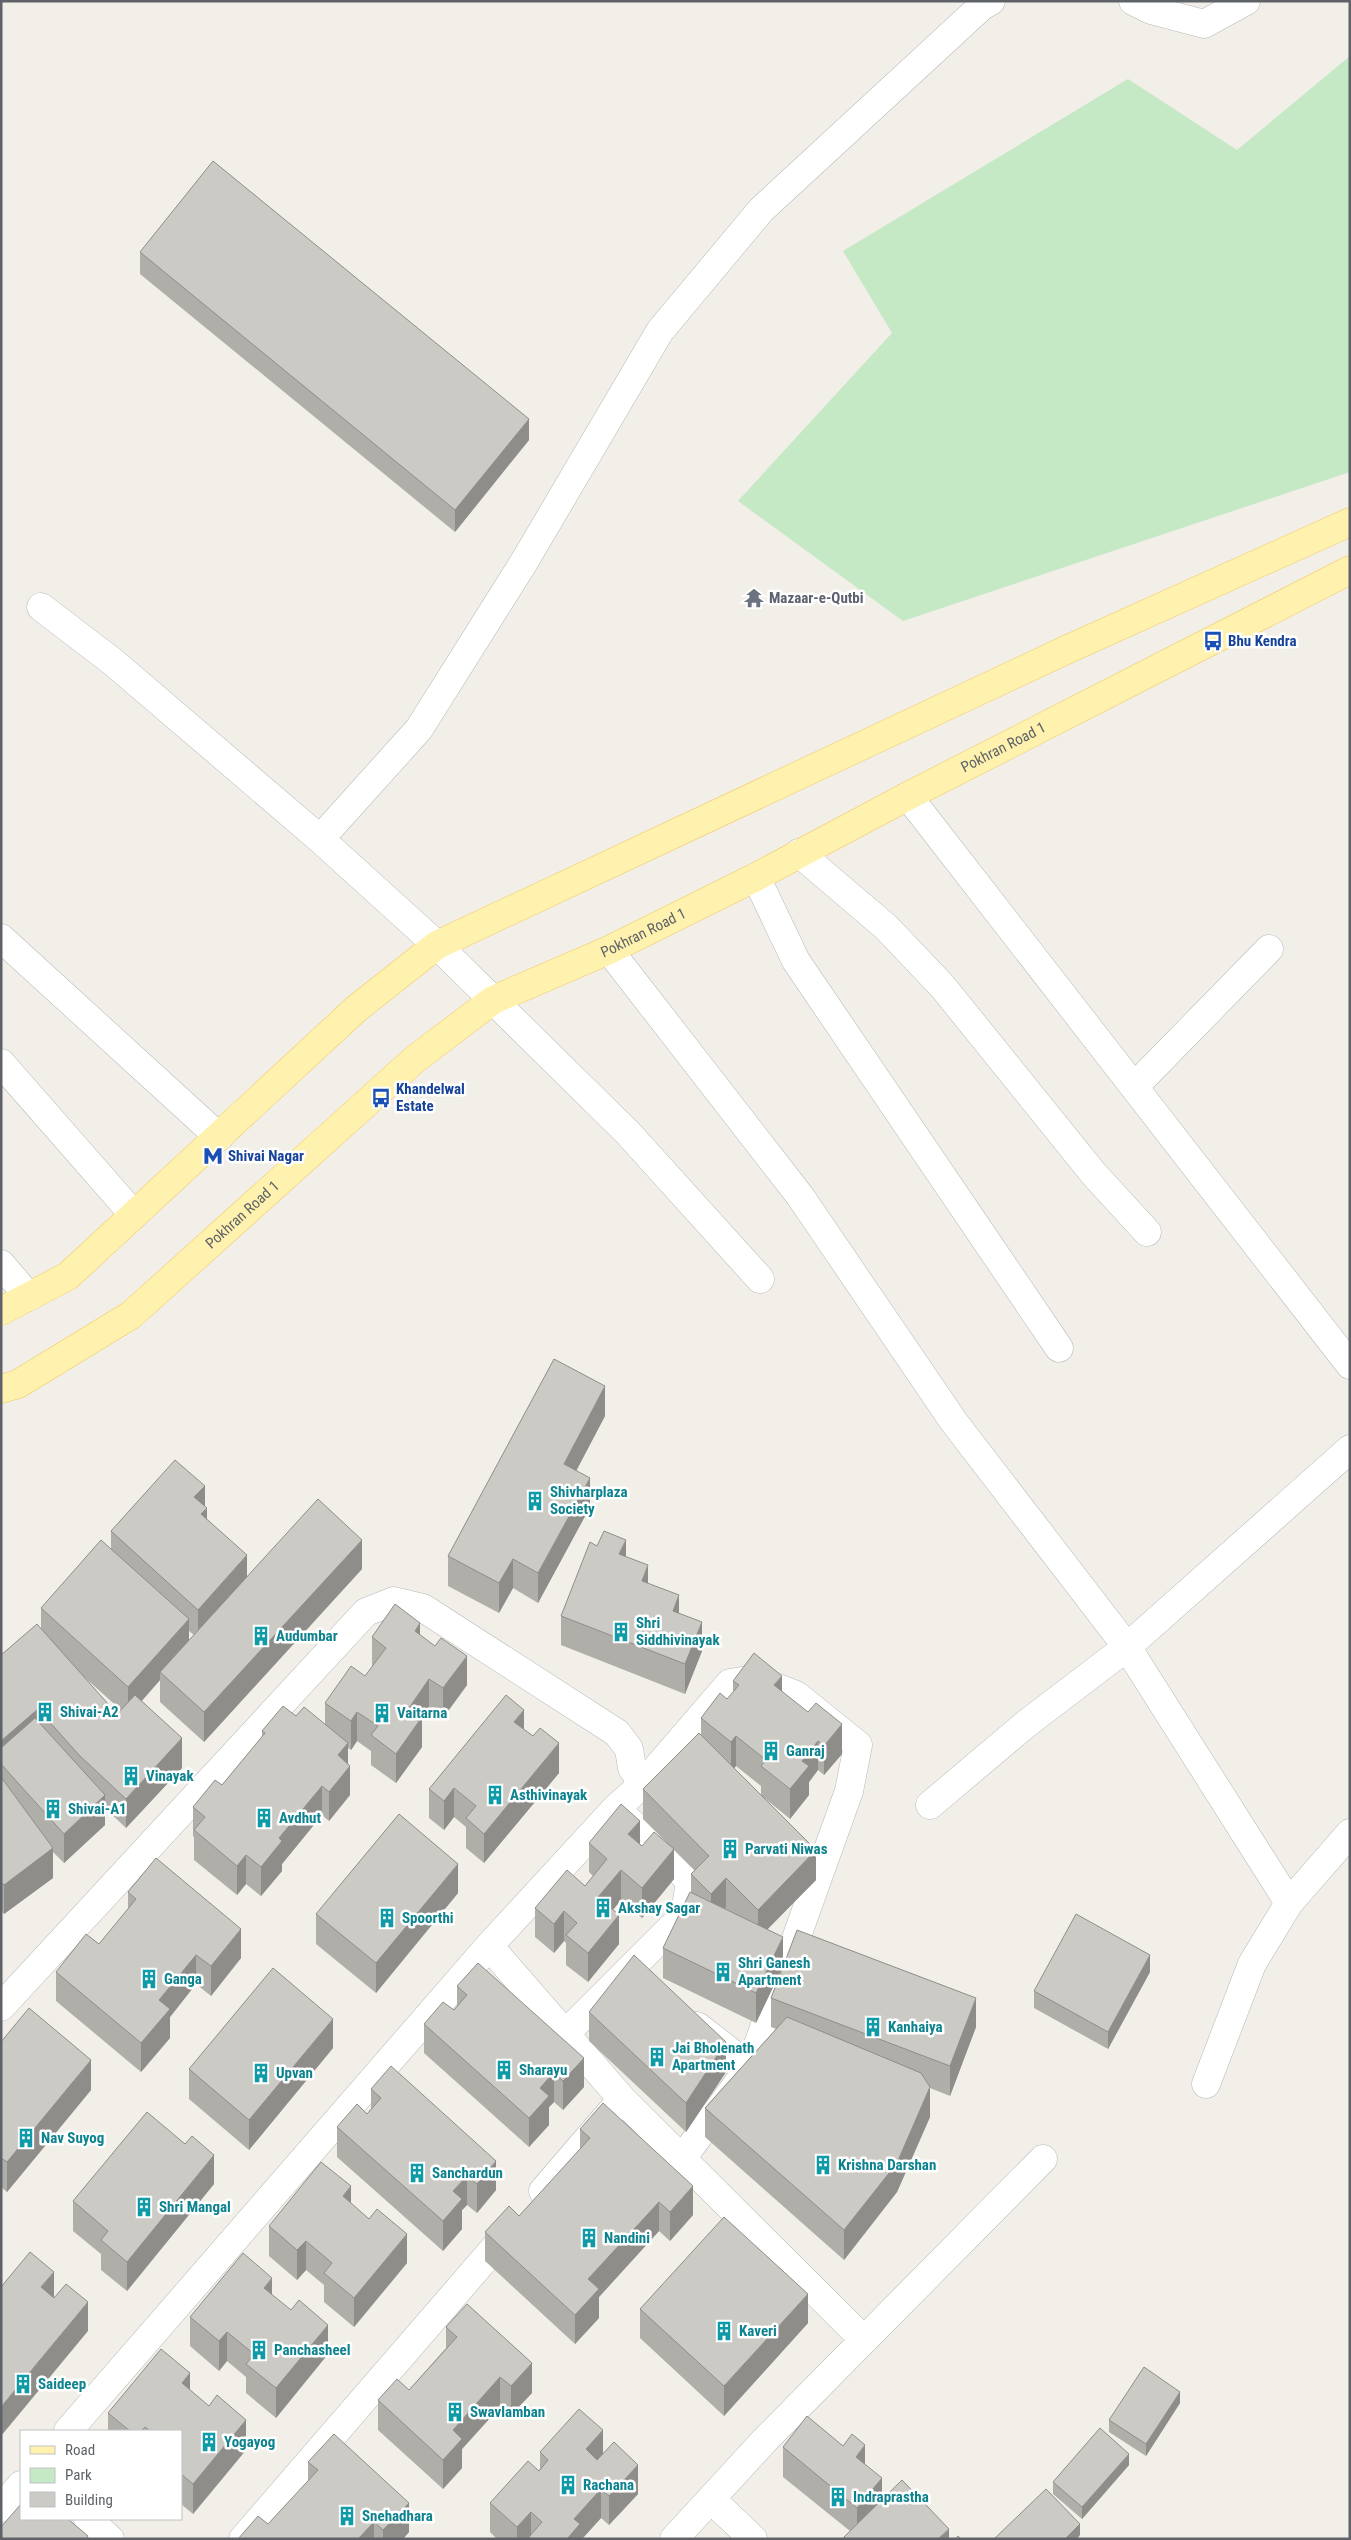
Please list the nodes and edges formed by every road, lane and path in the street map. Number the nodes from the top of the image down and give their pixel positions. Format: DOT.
graph roads {
  1 [pos="992,1"];
  2 [pos="1133,1"];
  3 [pos="1246,1"];
  4 [pos="1350,522"];
  5 [pos="1350,570"];
  6 [pos="42,607"];
  7 [pos="908,796"];
  8 [pos="320,839"];
  9 [pos="799,854"];
  10 [pos="756,877"];
  11 [pos="1,938"];
  12 [pos="437,945"];
  13 [pos="1269,949"];
  14 [pos="609,950"];
  15 [pos="493,1000"];
  16 [pos="1,1063"];
  17 [pos="1134,1087"];
  18 [pos="219,1137"];
  19 [pos="134,1215"];
  20 [pos="1147,1232"];
  21 [pos="1,1264"];
  22 [pos="760,1279"];
  23 [pos="29,1297"];
  24 [pos="1,1311"];
  25 [pos="1060,1348"];
  26 [pos="1350,1365"];
  27 [pos="1,1389"];
  28 [pos="1350,1450"];
  29 [pos="1126,1647"];
  30 [pos="643,1784"];
  31 [pos="930,1805"];
  32 [pos="616,1808"];
  33 [pos="1350,1833"];
  34 [pos="1289,1903"];
  35 [pos="489,1946"];
  36 [pos="626,1972"];
  37 [pos="650,1990"];
  38 [pos="1,2007"];
  39 [pos="680,2014"];
  40 [pos="565,2034"];
  41 [pos="750,2067"];
  42 [pos="1206,2084"];
  43 [pos="622,2099"];
  44 [pos="683,2157"];
  45 [pos="1043,2159"];
  46 [pos="864,2340"];
  47 [pos="69,2430"];
  48 [pos="20,2486"];
  49 [pos="712,2500"];
  50 [pos="1,2508"];
  51 [pos="89,2520"];
  52 [pos="110,2539"];
  53 [pos="243,2539"];
  54 [pos="674,2539"];
  55 [pos="753,2539"];
  1 -- 8 [label="street"];
  2 -- 3 [label="street"];
  4 -- 12 [label="main road"];
  5 -- 7 [label="main road, Pokhran Road 1"];
  6 -- 8 [label="street"];
  7 -- 9 [label="main road, Pokhran Road 1"];
  7 -- 17 [label="street"];
  8 -- 12 [label="street"];
  9 -- 10 [label="main road, Pokhran Road 1"];
  9 -- 20 [label="street"];
  10 -- 14 [label="main road, Pokhran Road 1"];
  10 -- 25 [label="street"];
  11 -- 18 [label="street"];
  12 -- 15 [label="street"];
  12 -- 18 [label="main road"];
  13 -- 17 [label="street"];
  14 -- 15 [label="main road, Pokhran Road 1"];
  14 -- 29 [label="street"];
  15 -- 22 [label="street"];
  15 -- 27 [label="main road, Pokhran Road 1"];
  16 -- 19 [label="street"];
  17 -- 26 [label="street"];
  18 -- 19 [label="main road"];
  19 -- 23 [label="main road"];
  21 -- 23 [label="street"];
  23 -- 24 [label="main road"];
  28 -- 29 [label="street"];
  29 -- 31 [label="street"];
  29 -- 34 [label="street"];
  30 -- 32 [label="street"];
  30 -- 38 [label="street"];
  30 -- 41 [label="street"];
  32 -- 35 [label="street"];
  32 -- 36 [label="street"];
  33 -- 34 [label="street"];
  34 -- 42 [label="street"];
  35 -- 40 [label="street"];
  35 -- 47 [label="street"];
  36 -- 37 [label="street"];
  36 -- 40 [label="street"];
  39 -- 41 [label="street"];
  40 -- 43 [label="street"];
  41 -- 44 [label="street"];
  43 -- 44 [label="street"];
  43 -- 53 [label="street"];
  44 -- 46 [label="street"];
  45 -- 46 [label="street"];
  46 -- 49 [label="street"];
  48 -- 50 [label="street"];
  49 -- 54 [label="street"];
  49 -- 55 [label="street"];
  51 -- 52 [label="street"];
}
